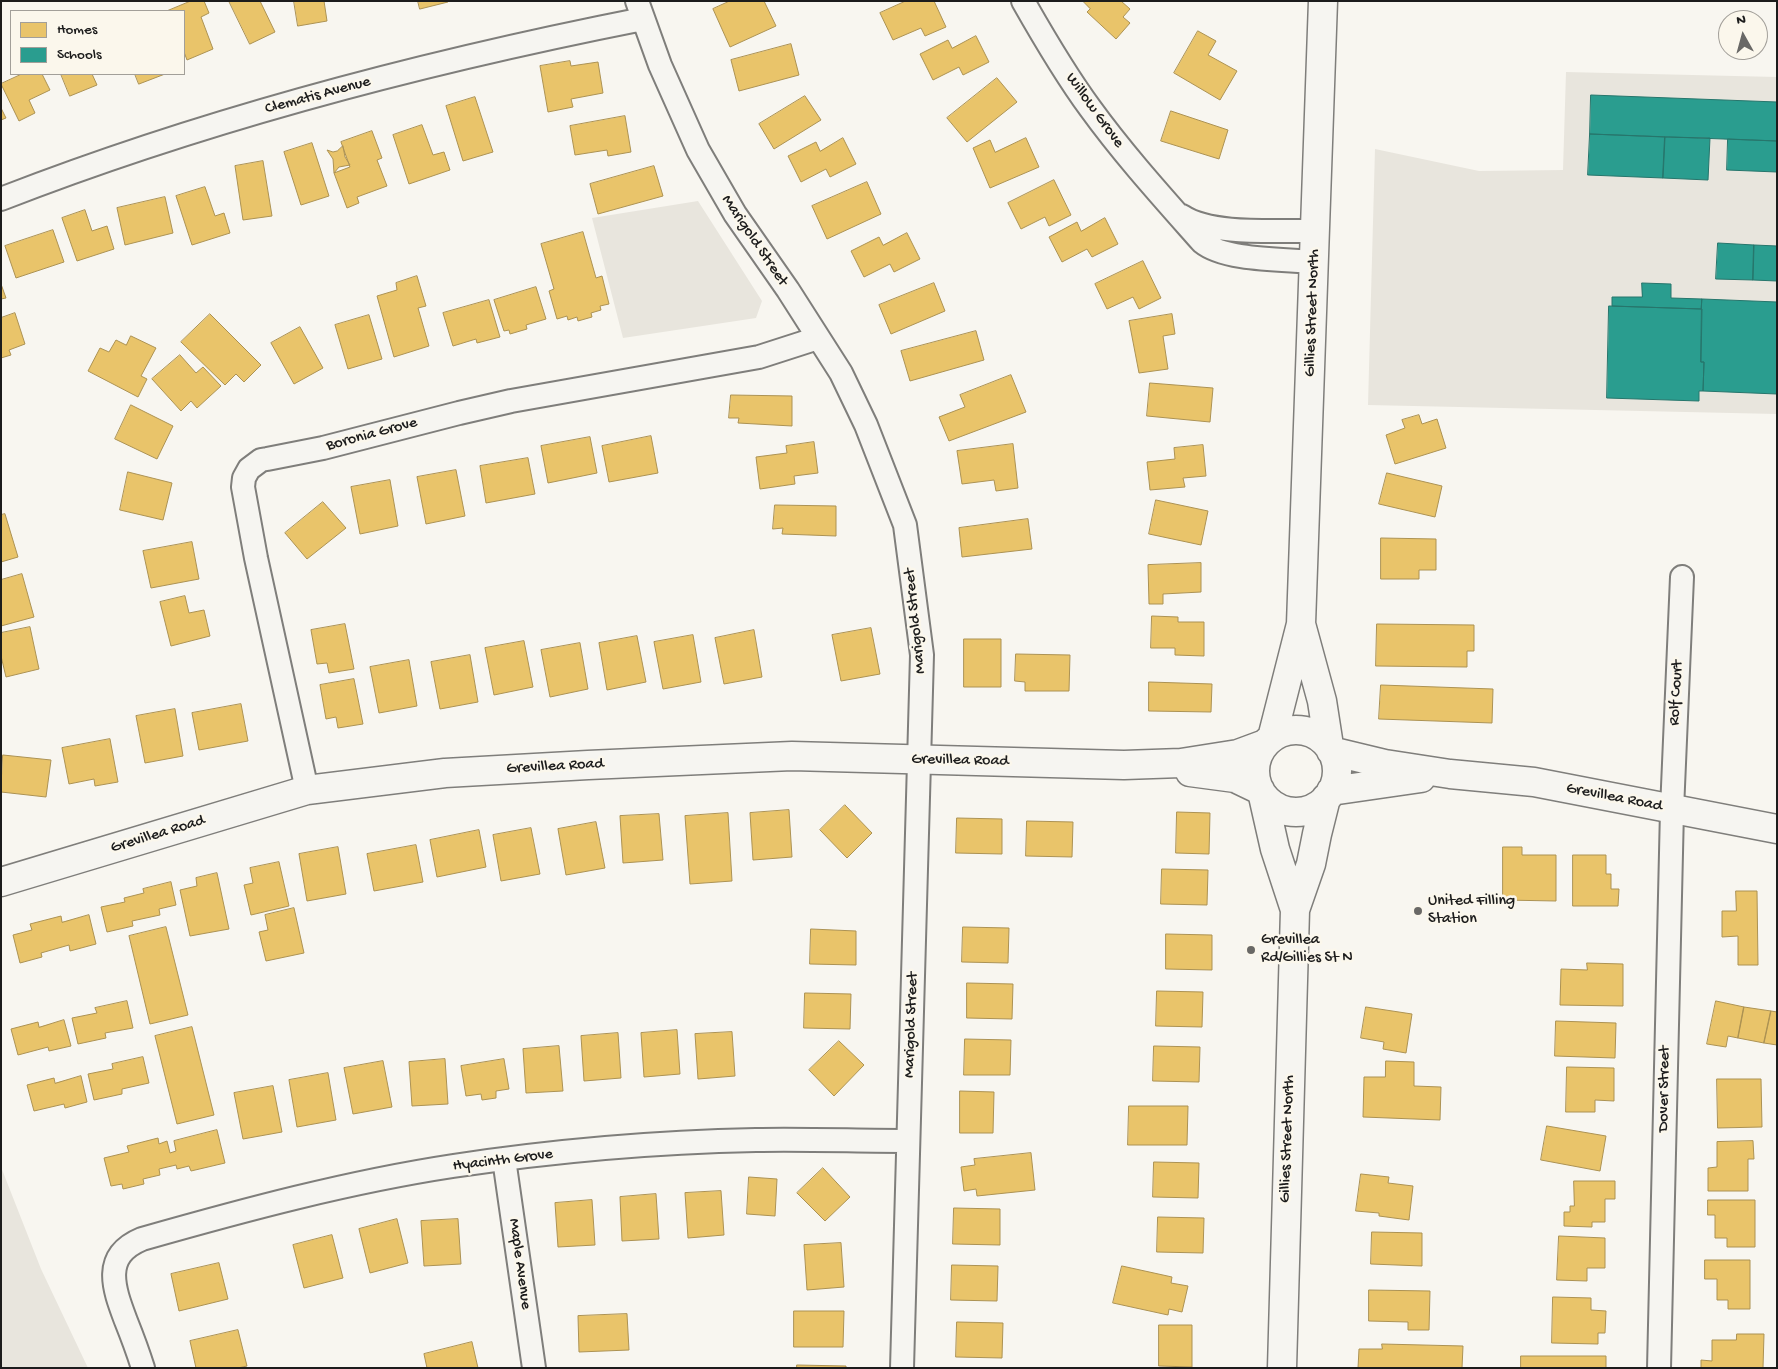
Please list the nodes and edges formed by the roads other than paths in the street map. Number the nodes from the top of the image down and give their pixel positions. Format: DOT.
graph roads {
  1 [pos="1023,1"];
  2 [pos="1323,1"];
  3 [pos="640,10"];
  4 [pos="1,199"];
  5 [pos="1177,212"];
  6 [pos="1316,231"];
  7 [pos="1314,262"];
  8 [pos="818,338"];
  9 [pos="1682,577"];
  10 [pos="1301,624"];
  11 [pos="1268,741"];
  12 [pos="1330,749"];
  13 [pos="920,761"];
  14 [pos="1124,765"];
  15 [pos="1450,774"];
  16 [pos="307,790"];
  17 [pos="1262,793"];
  18 [pos="1328,794"];
  19 [pos="1672,810"];
  20 [pos="1777,829"];
  21 [pos="1,882"];
  22 [pos="1295,910"];
  23 [pos="908,1141"];
  24 [pos="504,1159"];
  25 [pos="143,1368"];
  26 [pos="534,1368"];
  27 [pos="902,1368"];
  28 [pos="1282,1368"];
  29 [pos="1659,1368"];
  1 -- 5 [label="street, Willow Grove"];
  2 -- 6 [label="street, Gillies Street North"];
  3 -- 4 [label="street, Clematis Avenue"];
  3 -- 8 [label="street, Marigold Street"];
  5 -- 6 [label="street, Willow Grove"];
  5 -- 7 [label="street, Willow Grove"];
  6 -- 7 [label="street, Gillies Street North"];
  7 -- 10 [label="street, Gillies Street North"];
  8 -- 13 [label="street, Marigold Street"];
  8 -- 16 [label="street, Boronia Grove"];
  9 -- 19 [label="street, Rolf Court"];
  10 -- 11 [label="street, Gillies Street North"];
  10 -- 12 [label="street, Gillies Street North"];
  11 -- 12 [label="street"];
  11 -- 14 [label="street, Grevillea Road"];
  11 -- 17 [label="street, Gillies Street North"];
  12 -- 15 [label="street, Grevillea Road"];
  12 -- 18 [label="street, Gillies Street North"];
  13 -- 14 [label="street, Grevillea Road"];
  13 -- 16 [label="street, Grevillea Road"];
  13 -- 23 [label="street, Marigold Street"];
  14 -- 17 [label="street, Grevillea Road"];
  15 -- 18 [label="street, Grevillea Road"];
  15 -- 19 [label="street, Grevillea Road"];
  16 -- 21 [label="street, Grevillea Road"];
  17 -- 18 [label="street"];
  17 -- 22 [label="street, Gillies Street North"];
  18 -- 22 [label="street, Gillies Street North"];
  19 -- 20 [label="street, Grevillea Road"];
  19 -- 29 [label="street, Dover Street"];
  22 -- 28 [label="street, Gillies Street North"];
  23 -- 24 [label="street, Hyacinth Grove"];
  23 -- 27 [label="street, Marigold Street"];
  24 -- 25 [label="street, Hyacinth Grove"];
  24 -- 26 [label="street, Maple Avenue"];
}
